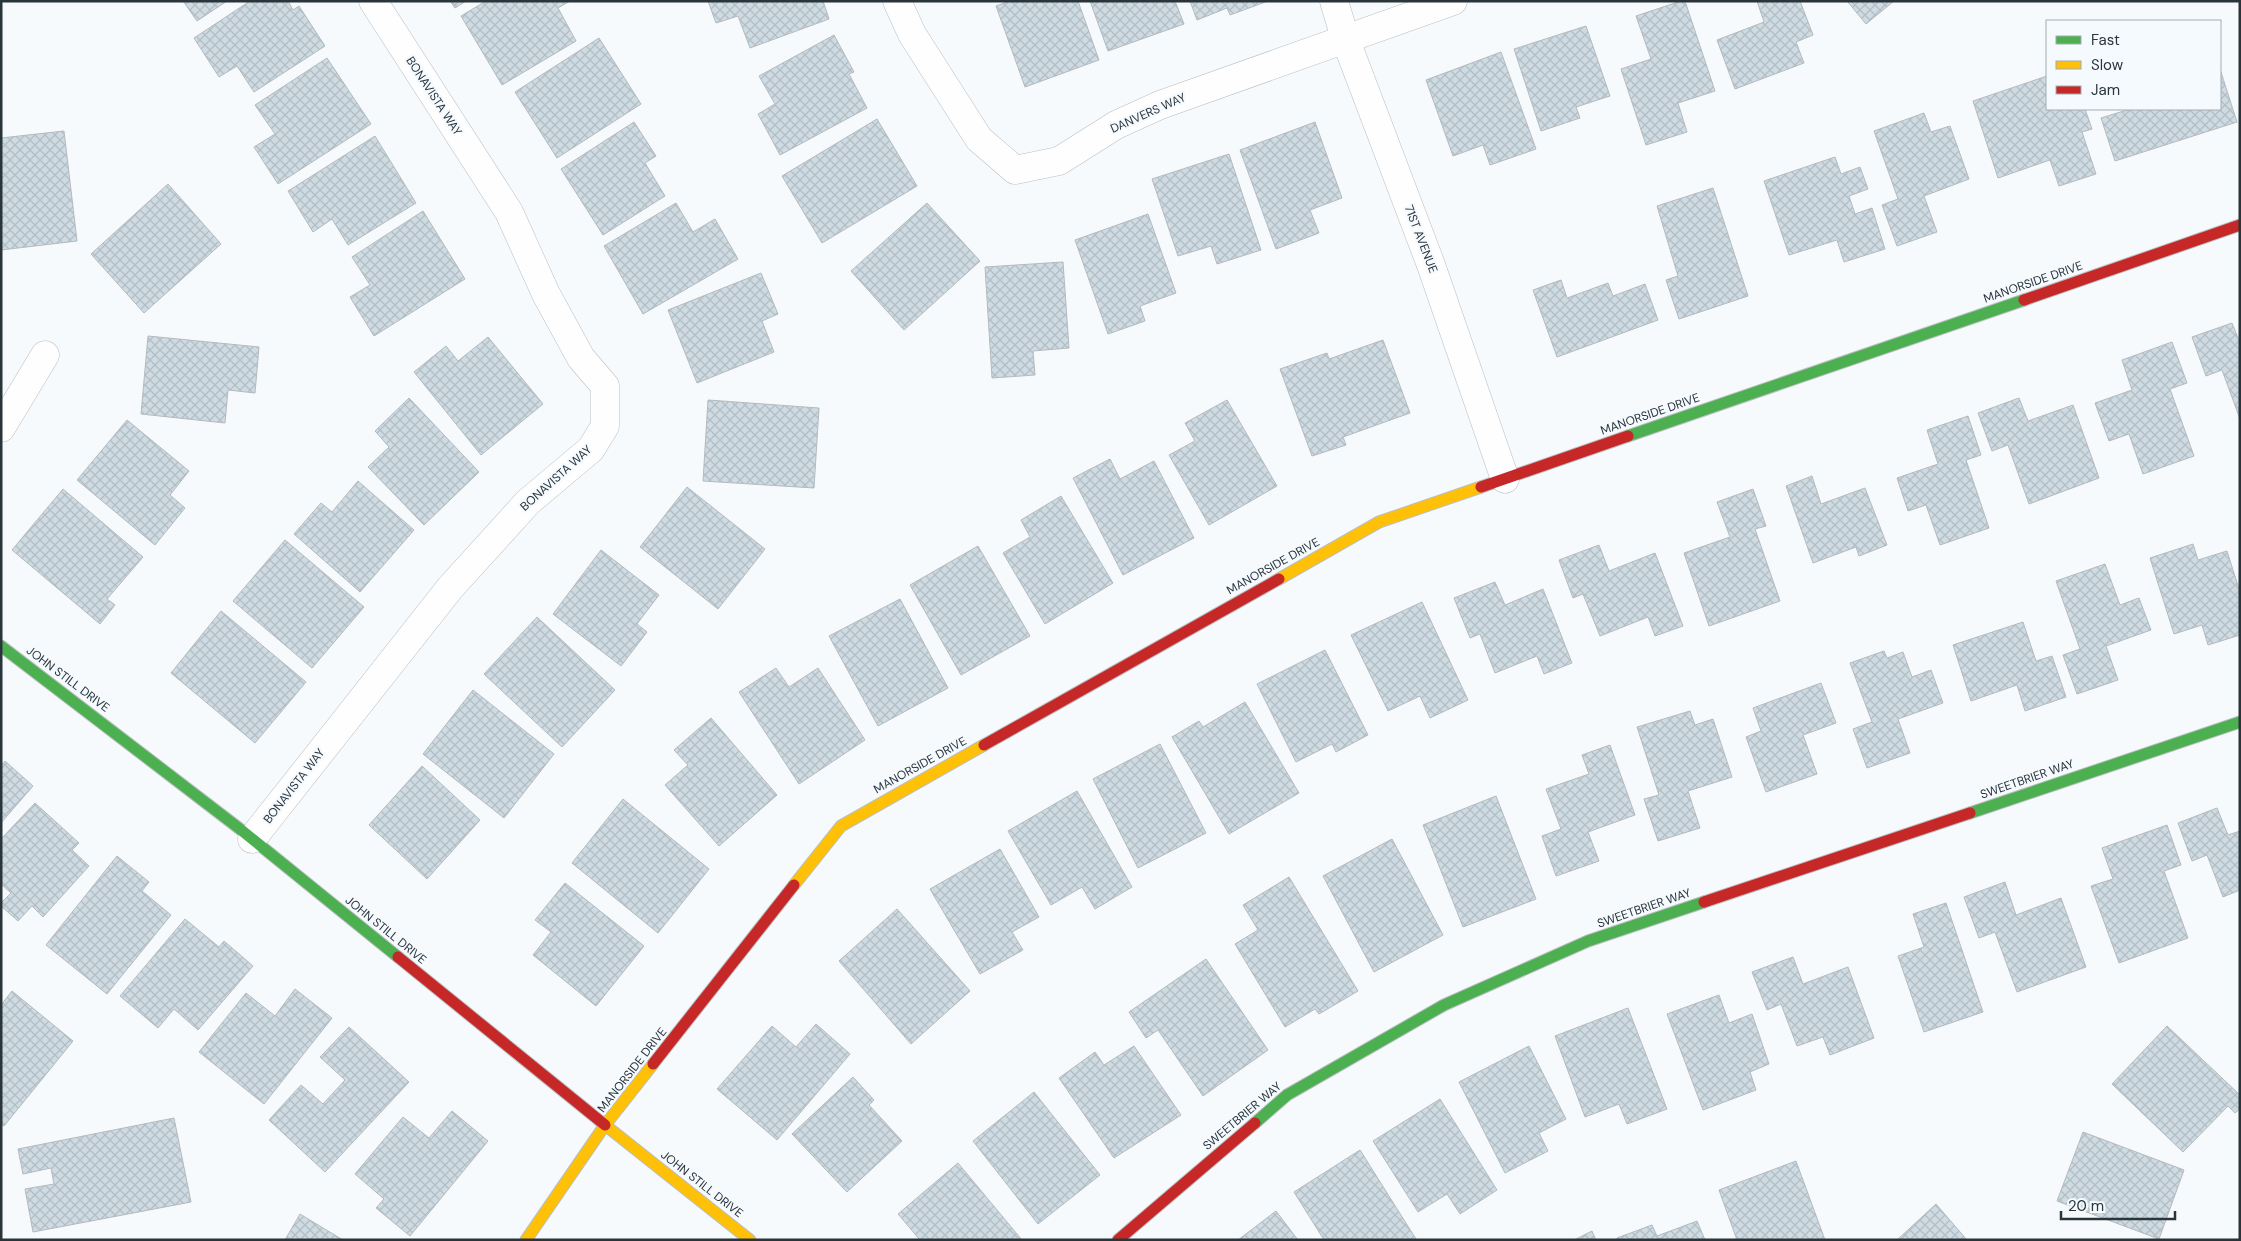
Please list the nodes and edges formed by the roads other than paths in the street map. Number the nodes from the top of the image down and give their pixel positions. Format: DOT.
graph roads {
  1 [pos="373,1"];
  2 [pos="897,1"];
  3 [pos="1334,1"];
  4 [pos="1453,1"];
  5 [pos="1345,38"];
  6 [pos="2240,225"];
  7 [pos="45,355"];
  8 [pos="1,428"];
  9 [pos="1505,479"];
  10 [pos="1,646"];
  11 [pos="2240,722"];
  12 [pos="252,839"];
  13 [pos="606,1125"];
  14 [pos="526,1240"];
  15 [pos="750,1240"];
  16 [pos="1118,1240"];
  1 -- 12 [label="street, BONAVISTA WAY"];
  2 -- 5 [label="street, DANVERS WAY"];
  3 -- 5 [label="street, 71ST AVENUE"];
  4 -- 5 [label="street, DANVERS WAY"];
  5 -- 9 [label="street, 71ST AVENUE"];
  6 -- 9 [label="street, MANORSIDE DRIVE"];
  7 -- 8 [label="street"];
  9 -- 13 [label="street, MANORSIDE DRIVE"];
  10 -- 12 [label="street, JOHN STILL DRIVE"];
  11 -- 16 [label="street, SWEETBRIER WAY"];
  12 -- 13 [label="street, JOHN STILL DRIVE"];
  13 -- 14 [label="street, MANORSIDE DRIVE"];
  13 -- 15 [label="street, JOHN STILL DRIVE"];
}
